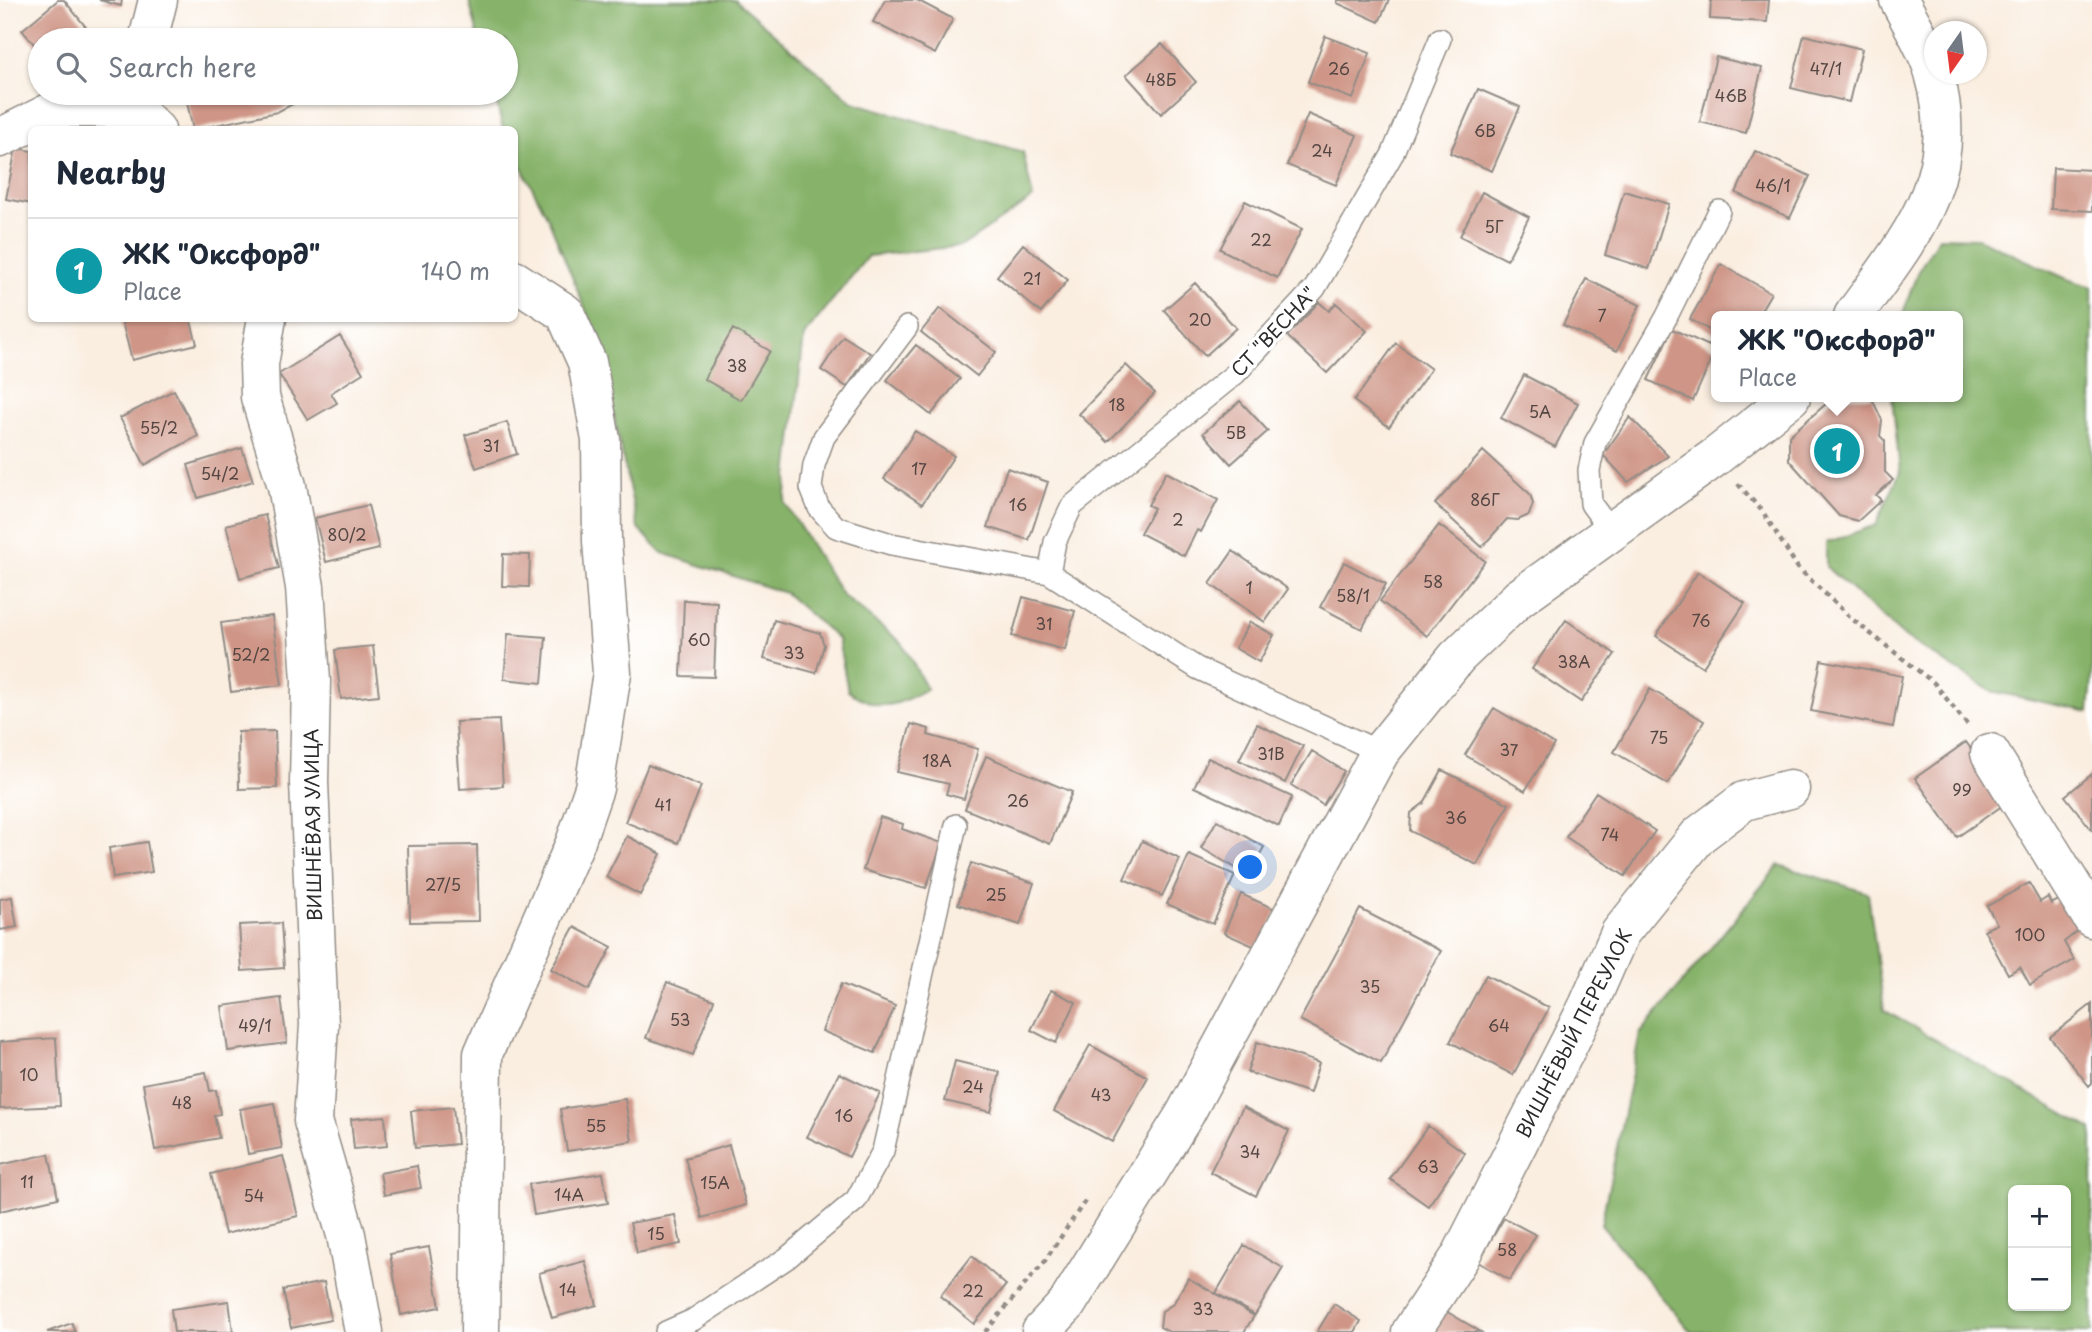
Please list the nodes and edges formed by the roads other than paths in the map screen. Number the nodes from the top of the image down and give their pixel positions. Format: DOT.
graph roads {
  1 [pos="158,0"];
  2 [pos="1899,0"];
  3 [pos="151,28"];
  4 [pos="1440,39"];
  5 [pos="142,110"];
  6 [pos="0,138"];
  7 [pos="1720,211"];
  8 [pos="518,282"];
  9 [pos="1856,311"];
  10 [pos="266,322"];
  11 [pos="907,327"];
  12 [pos="1785,402"];
  13 [pos="1611,531"];
  14 [pos="1049,573"];
  15 [pos="1380,752"];
  16 [pos="1990,753"];
  17 [pos="1790,789"];
  18 [pos="956,825"];
  19 [pos="2092,918"];
  20 [pos="364,1332"];
  21 [pos="481,1332"];
  22 [pos="666,1332"];
  23 [pos="1041,1332"];
  24 [pos="1411,1332"];
  1 -- 3 [label="street"];
  2 -- 9 [label="street"];
  4 -- 14 [label="lane, СТ \"ВЕСНА\""];
  5 -- 6 [label="street"];
  7 -- 13 [label="lane"];
  8 -- 21 [label="street"];
  10 -- 20 [label="street, ВИШНЁВАЯ УЛИЦА"];
  11 -- 14 [label="lane"];
  12 -- 13 [label="street"];
  13 -- 15 [label="street"];
  14 -- 15 [label="lane"];
  15 -- 23 [label="street"];
  16 -- 19 [label="street"];
  17 -- 24 [label="street, ВИШНЁВЫЙ ПЕРЕУЛОК"];
  18 -- 22 [label="lane"];
}
